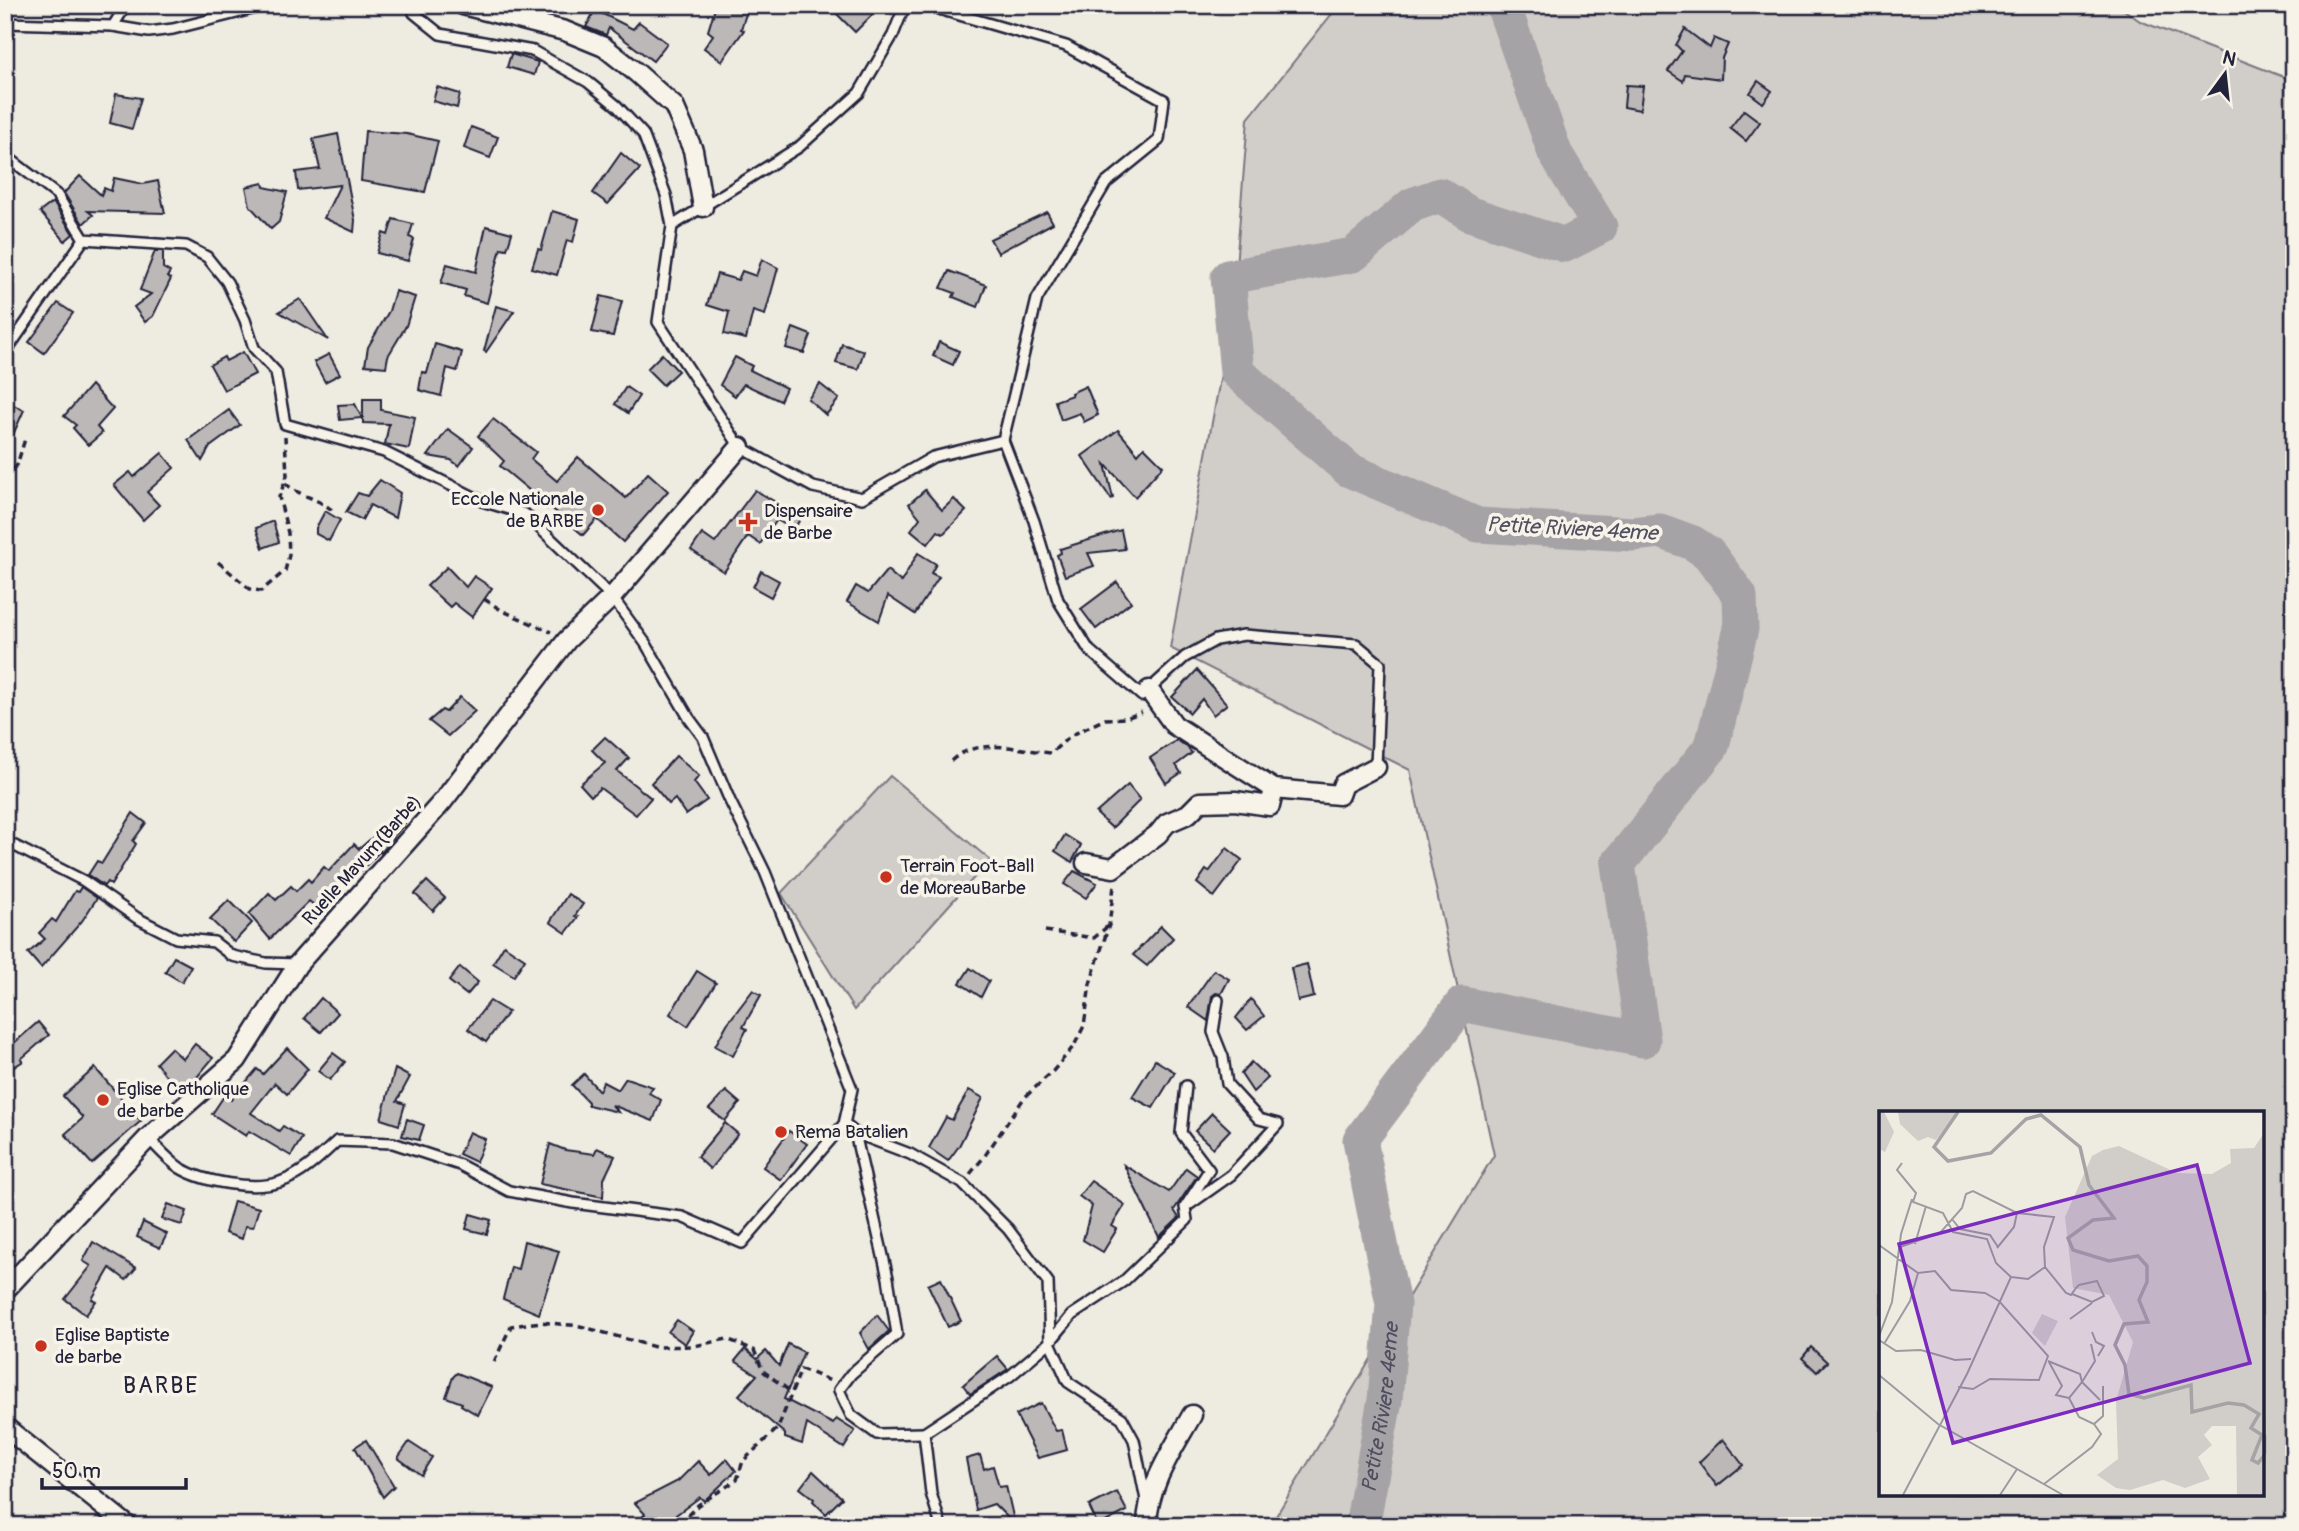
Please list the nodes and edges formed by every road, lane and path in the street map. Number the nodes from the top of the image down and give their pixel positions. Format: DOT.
graph roads {
  1 [pos="126,5"];
  2 [pos="268,5"];
  3 [pos="411,5"];
  4 [pos="463,5"];
  5 [pos="905,5"];
  6 [pos="925,5"];
  7 [pos="5,23"];
  8 [pos="113,26"];
  9 [pos="5,155"];
  10 [pos="703,207"];
  11 [pos="672,226"];
  12 [pos="84,239"];
  13 [pos="5,353"];
  14 [pos="285,424"];
  15 [pos="25,439"];
  16 [pos="1003,440"];
  17 [pos="740,447"];
  18 [pos="5,478"];
  19 [pos="285,483"];
  20 [pos="332,510"];
  21 [pos="218,562"];
  22 [pos="612,597"];
  23 [pos="484,599"];
  24 [pos="555,634"];
  25 [pos="1149,690"];
  26 [pos="1144,712"];
  27 [pos="951,761"];
  28 [pos="1377,767"];
  29 [pos="1274,789"];
  30 [pos="5,841"];
  31 [pos="1086,863"];
  32 [pos="1113,868"];
  33 [pos="1109,925"];
  34 [pos="1045,931"];
  35 [pos="298,964"];
  36 [pos="1218,1000"];
  37 [pos="1186,1086"];
  38 [pos="844,1124"];
  39 [pos="855,1133"];
  40 [pos="148,1138"];
  41 [pos="962,1183"];
  42 [pos="1185,1207"];
  43 [pos="5,1290"];
  44 [pos="1050,1342"];
  45 [pos="494,1362"];
  46 [pos="842,1387"];
  47 [pos="791,1392"];
  48 [pos="1192,1415"];
  49 [pos="5,1427"];
  50 [pos="924,1433"];
  51 [pos="1147,1506"];
  52 [pos="128,1526"];
  53 [pos="669,1526"];
  54 [pos="941,1526"];
  55 [pos="1147,1526"];
  1 -- 8 [label="lane"];
  2 -- 8 [label="lane"];
  3 -- 11 [label="lane"];
  4 -- 10 [label="street"];
  5 -- 10 [label="lane"];
  6 -- 16 [label="lane"];
  7 -- 8 [label="lane"];
  9 -- 12 [label="lane"];
  10 -- 11 [label="lane"];
  11 -- 17 [label="lane"];
  12 -- 13 [label="lane"];
  12 -- 14 [label="lane"];
  14 -- 19 [label="path"];
  14 -- 22 [label="lane"];
  15 -- 18 [label="path"];
  16 -- 17 [label="lane"];
  16 -- 25 [label="lane"];
  17 -- 22 [label="street, Ruelle Mavum(Barbe)"];
  19 -- 20 [label="path"];
  19 -- 21 [label="path"];
  22 -- 35 [label="street, Ruelle Mavum(Barbe)"];
  22 -- 38 [label="lane"];
  23 -- 24 [label="path"];
  25 -- 28 [label="lane"];
  25 -- 29 [label="street"];
  26 -- 27 [label="path"];
  28 -- 29 [label="street"];
  29 -- 32 [label="street"];
  30 -- 35 [label="lane"];
  31 -- 32 [label="street"];
  32 -- 33 [label="path"];
  33 -- 34 [label="path"];
  33 -- 41 [label="path"];
  35 -- 40 [label="street, Ruelle Mavum(Barbe)"];
  36 -- 42 [label="lane"];
  37 -- 42 [label="lane"];
  38 -- 39 [label="lane"];
  38 -- 40 [label="lane"];
  39 -- 41 [label="lane"];
  39 -- 46 [label="lane"];
  40 -- 43 [label="street, Ruelle Mavum(Barbe)"];
  41 -- 44 [label="lane"];
  42 -- 44 [label="lane"];
  44 -- 50 [label="lane"];
  44 -- 51 [label="lane"];
  45 -- 47 [label="path"];
  46 -- 47 [label="path"];
  46 -- 50 [label="lane"];
  47 -- 53 [label="path"];
  48 -- 51 [label="street"];
  49 -- 52 [label="street"];
  50 -- 54 [label="lane"];
  51 -- 55 [label="street"];
}
